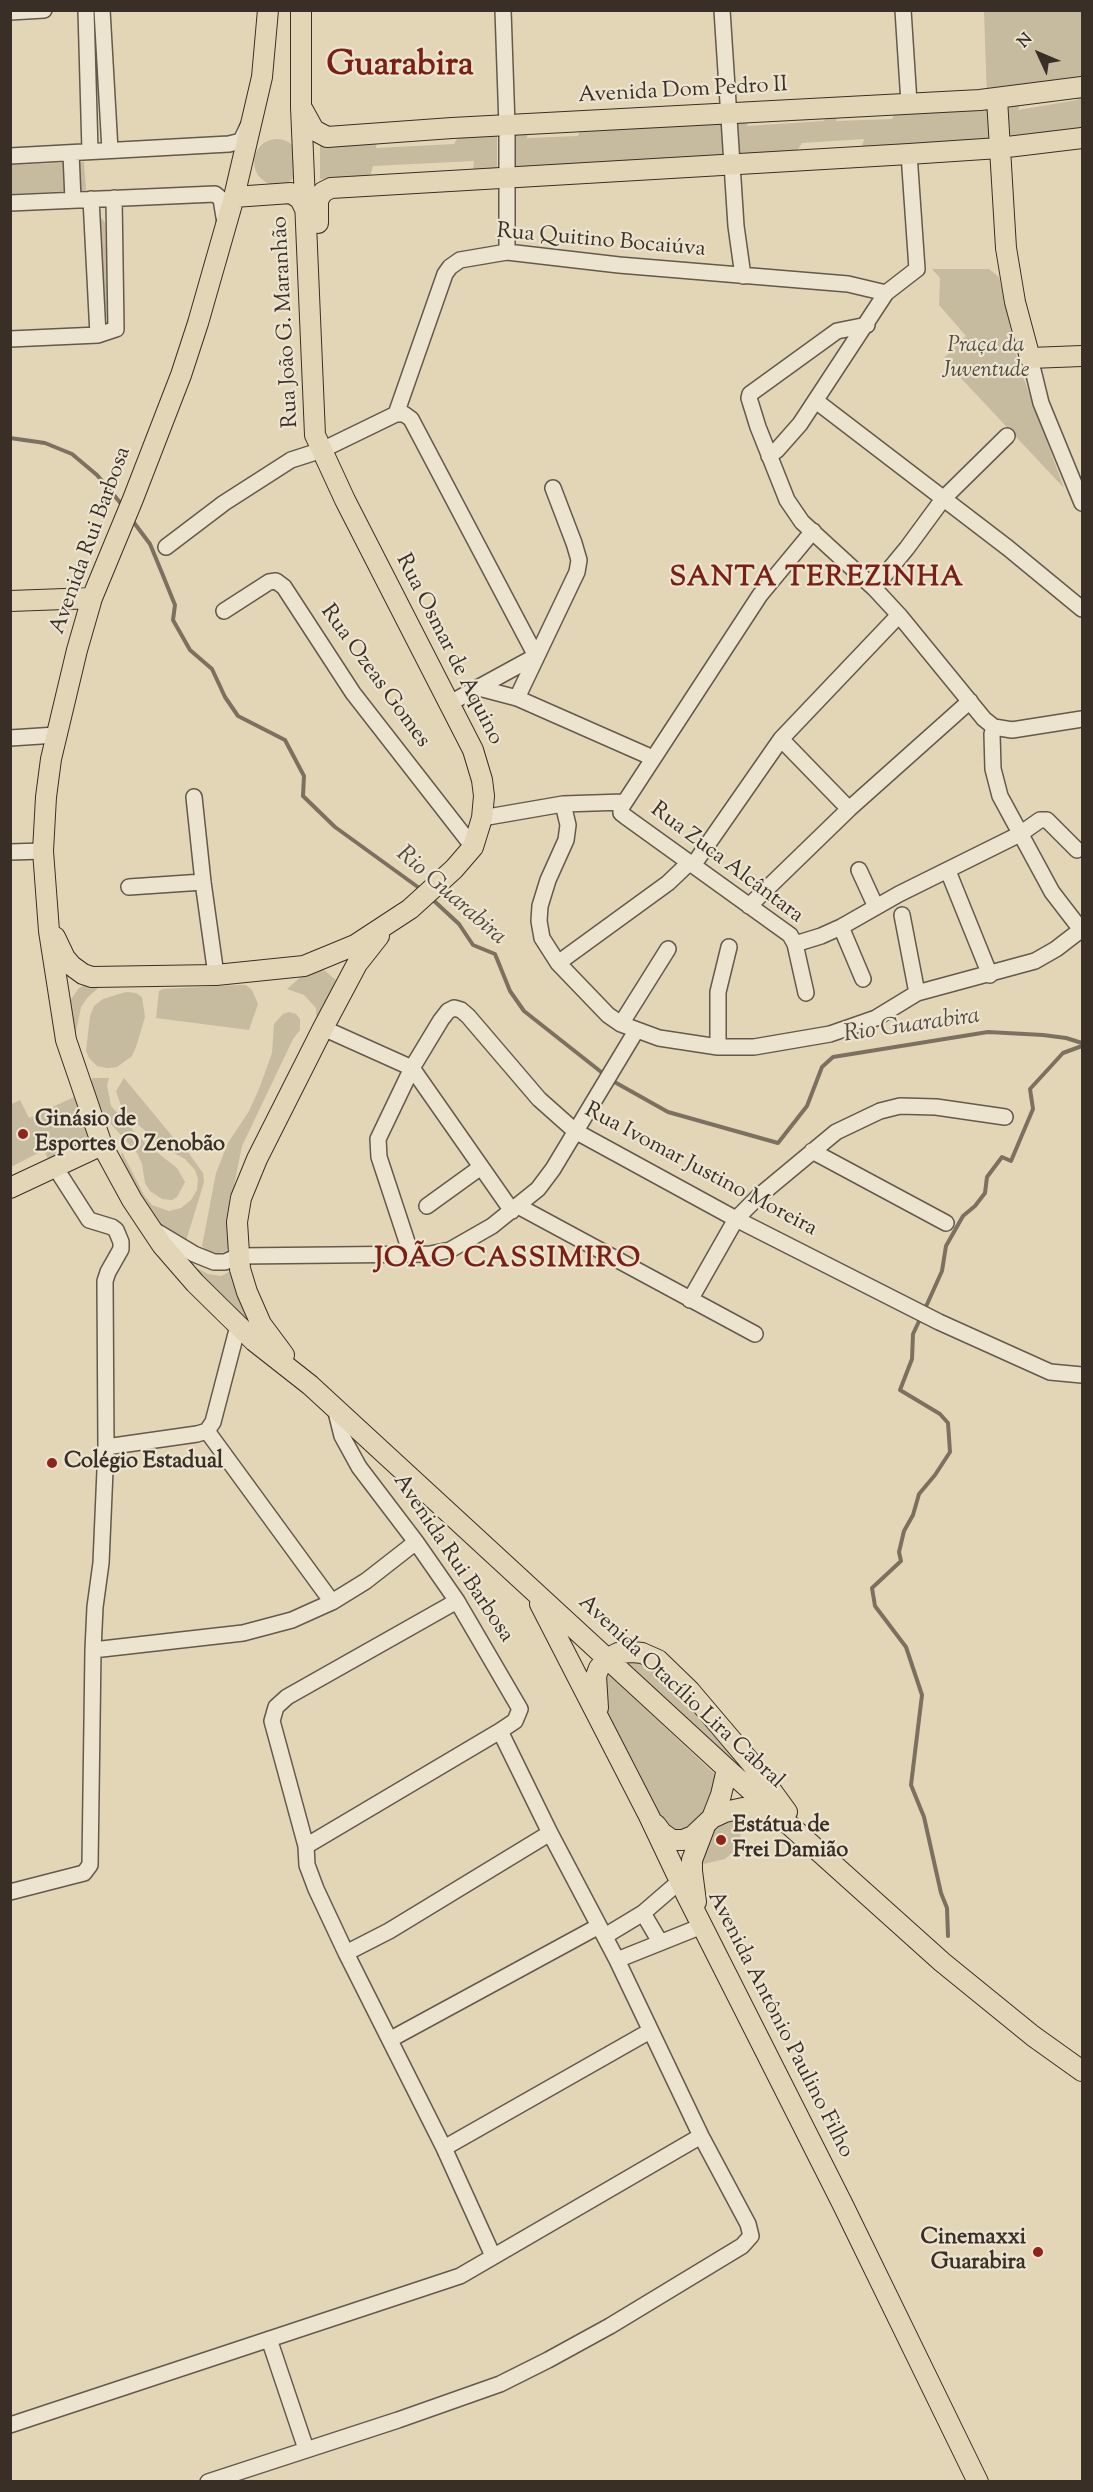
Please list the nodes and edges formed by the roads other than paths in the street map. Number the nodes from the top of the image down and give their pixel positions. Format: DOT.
graph roads {
  1 [pos="44,10"];
  2 [pos="86,10"];
  3 [pos="102,10"];
  4 [pos="268,10"];
  5 [pos="301,10"];
  6 [pos="503,10"];
  7 [pos="722,10"];
  8 [pos="903,10"];
  9 [pos="10,12"];
  10 [pos="1083,87"];
  11 [pos="997,99"];
  12 [pos="909,103"];
  13 [pos="255,106"];
  14 [pos="301,107"];
  15 [pos="728,113"];
  16 [pos="507,126"];
  17 [pos="1083,138"];
  18 [pos="999,148"];
  19 [pos="110,150"];
  20 [pos="90,151"];
  21 [pos="71,153"];
  22 [pos="909,154"];
  23 [pos="10,156"];
  24 [pos="733,163"];
  25 [pos="506,177"];
  26 [pos="234,197"];
  27 [pos="114,198"];
  28 [pos="91,199"];
  29 [pos="73,200"];
  30 [pos="10,203"];
  31 [pos="306,211"];
  32 [pos="225,225"];
  33 [pos="507,252"];
  34 [pos="742,276"];
  35 [pos="886,293"];
  36 [pos="867,325"];
  37 [pos="98,335"];
  38 [pos="10,339"];
  39 [pos="1083,356"];
  40 [pos="1030,358"];
  41 [pos="816,401"];
  42 [pos="396,414"];
  43 [pos="1007,436"];
  44 [pos="321,450"];
  45 [pos="769,456"];
  46 [pos="553,489"];
  47 [pos="943,499"];
  48 [pos="1083,503"];
  49 [pos="813,531"];
  50 [pos="166,547"];
  51 [pos="874,588"];
  52 [pos="92,598"];
  53 [pos="10,602"];
  54 [pos="1083,609"];
  55 [pos="224,611"];
  56 [pos="899,615"];
  57 [pos="536,656"];
  58 [pos="479,688"];
  59 [pos="517,698"];
  60 [pos="970,701"];
  61 [pos="450,704"];
  62 [pos="1083,719"];
  63 [pos="994,727"];
  64 [pos="56,735"];
  65 [pos="10,738"];
  66 [pos="781,739"];
  67 [pos="653,758"];
  68 [pos="194,798"];
  69 [pos="563,804"];
  70 [pos="622,805"];
  71 [pos="849,809"];
  72 [pos="482,818"];
  73 [pos="1020,834"];
  74 [pos="472,847"];
  75 [pos="1077,850"];
  76 [pos="43,851"];
  77 [pos="10,852"];
  78 [pos="692,863"];
  79 [pos="859,870"];
  80 [pos="948,871"];
  81 [pos="202,882"];
  82 [pos="129,887"];
  83 [pos="750,906"];
  84 [pos="876,907"];
  85 [pos="403,914"];
  86 [pos="902,915"];
  87 [pos="48,920"];
  88 [pos="841,927"];
  89 [pos="1082,930"];
  90 [pos="795,944"];
  91 [pos="729,947"];
  92 [pos="668,949"];
  93 [pos="329,957"];
  94 [pos="558,963"];
  95 [pos="216,975"];
  96 [pos="990,975"];
  97 [pos="863,980"];
  98 [pos="347,981"];
  99 [pos="806,993"];
  100 [pos="917,993"];
  101 [pos="621,1024"];
  102 [pos="323,1028"];
  103 [pos="636,1031"];
  104 [pos="718,1047"];
  105 [pos="412,1068"];
  106 [pos="1005,1117"];
  107 [pos="574,1131"];
  108 [pos="102,1145"];
  109 [pos="812,1151"];
  110 [pos="55,1167"];
  111 [pos="481,1167"];
  112 [pos="10,1188"];
  113 [pos="427,1206"];
  114 [pos="515,1208"];
  115 [pos="736,1219"];
  116 [pos="946,1223"];
  117 [pos="152,1228"];
  118 [pos="411,1254"];
  119 [pos="238,1256"];
  120 [pos="690,1300"];
  121 [pos="238,1326"];
  122 [pos="755,1334"];
  123 [pos="1050,1372"];
  124 [pos="1083,1375"];
  125 [pos="310,1385"];
  126 [pos="1083,1386"];
  127 [pos="335,1408"];
  128 [pos="207,1431"];
  129 [pos="106,1446"];
  130 [pos="416,1542"];
  131 [pos="533,1592"];
  132 [pos="457,1601"];
  133 [pos="332,1602"];
  134 [pos="93,1650"];
  135 [pos="608,1658"];
  136 [pos="600,1719"];
  137 [pos="500,1731"];
  138 [pos="727,1769"];
  139 [pos="649,1816"];
  140 [pos="709,1821"];
  141 [pos="550,1833"];
  142 [pos="809,1844"];
  143 [pos="306,1846"];
  144 [pos="680,1881"];
  145 [pos="10,1892"];
  146 [pos="643,1913"];
  147 [pos="700,1921"];
  148 [pos="602,1931"];
  149 [pos="660,1942"];
  150 [pos="346,1953"];
  151 [pos="617,1959"];
  152 [pos="650,2031"];
  153 [pos="391,2039"];
  154 [pos="1083,2071"];
  155 [pos="701,2136"];
  156 [pos="444,2148"];
  157 [pos="494,2256"];
  158 [pos="269,2339"];
  159 [pos="10,2425"];
  160 [pos="306,2449"];
  161 [pos="208,2481"];
  162 [pos="978,2481"];
  1 -- 9 [label="street"];
  2 -- 20 [label="street"];
  3 -- 19 [label="street"];
  4 -- 13 [label="main road, Avenida Rui Barbosa"];
  5 -- 14 [label="main road, Rua João G. Maranhão"];
  6 -- 16 [label="street"];
  7 -- 15 [label="street"];
  8 -- 12 [label="street"];
  10 -- 11 [label="main road, Avenida Dom Pedro II"];
  11 -- 12 [label="main road, Avenida Dom Pedro II"];
  11 -- 18 [label="main road"];
  12 -- 15 [label="main road, Avenida Dom Pedro II"];
  13 -- 19 [label="street"];
  13 -- 26 [label="main road, Avenida Rui Barbosa"];
  14 -- 16 [label="main road, Avenida Dom Pedro II"];
  14 -- 31 [label="main road, Rua João G. Maranhão"];
  15 -- 16 [label="main road, Avenida Dom Pedro II"];
  15 -- 24 [label="street"];
  16 -- 25 [label="street"];
  17 -- 18 [label="main road"];
  18 -- 22 [label="main road"];
  18 -- 40 [label="main road"];
  19 -- 20 [label="street"];
  20 -- 21 [label="street"];
  21 -- 23 [label="street"];
  21 -- 29 [label="street"];
  22 -- 24 [label="main road"];
  22 -- 35 [label="street"];
  24 -- 25 [label="main road"];
  24 -- 34 [label="street"];
  25 -- 33 [label="street"];
  25 -- 44 [label="main road, Rua João G. Maranhão"];
  26 -- 31 [label="main road"];
  26 -- 32 [label="main road, Avenida Rui Barbosa"];
  27 -- 28 [label="street"];
  27 -- 32 [label="street"];
  27 -- 37 [label="street"];
  28 -- 29 [label="street"];
  28 -- 37 [label="street"];
  29 -- 30 [label="street"];
  31 -- 44 [label="main road, Rua João G. Maranhão"];
  32 -- 52 [label="main road, Avenida Rui Barbosa"];
  33 -- 34 [label="street, Rua Quitino Bocaiúva"];
  33 -- 42 [label="street, Rua Quitino Bocaiúva"];
  34 -- 35 [label="street, Rua Quitino Bocaiúva"];
  35 -- 36 [label="street"];
  36 -- 41 [label="street"];
  36 -- 45 [label="street"];
  37 -- 38 [label="street"];
  39 -- 40 [label="main road"];
  40 -- 48 [label="street"];
  41 -- 45 [label="street"];
  41 -- 47 [label="street"];
  42 -- 44 [label="street"];
  42 -- 57 [label="street"];
  43 -- 47 [label="street"];
  44 -- 50 [label="street"];
  44 -- 61 [label="main road, Rua Osmar de Aquino"];
  45 -- 49 [label="street"];
  46 -- 57 [label="street"];
  47 -- 51 [label="street"];
  47 -- 54 [label="street"];
  49 -- 51 [label="street"];
  49 -- 67 [label="street"];
  51 -- 56 [label="street"];
  52 -- 53 [label="main road"];
  52 -- 64 [label="main road, Avenida Rui Barbosa"];
  55 -- 74 [label="street, Rua Ozeas Gomes"];
  56 -- 60 [label="street"];
  56 -- 66 [label="street"];
  57 -- 58 [label="street"];
  57 -- 59 [label="street"];
  58 -- 59 [label="street"];
  58 -- 61 [label="street"];
  59 -- 67 [label="street"];
  60 -- 63 [label="street"];
  60 -- 71 [label="street"];
  61 -- 72 [label="main road, Rua Osmar de Aquino"];
  62 -- 63 [label="street"];
  63 -- 73 [label="street"];
  64 -- 65 [label="street"];
  64 -- 76 [label="main road, Avenida Rui Barbosa"];
  66 -- 71 [label="street"];
  66 -- 78 [label="street"];
  67 -- 70 [label="street"];
  68 -- 81 [label="street"];
  69 -- 70 [label="street, Rua Zuca Alcântara"];
  69 -- 72 [label="street, Rua Zuca Alcântara"];
  69 -- 94 [label="street"];
  70 -- 78 [label="street, Rua Zuca Alcântara"];
  71 -- 83 [label="street"];
  72 -- 74 [label="main road, Rua Osmar de Aquino"];
  73 -- 75 [label="street"];
  73 -- 80 [label="street"];
  73 -- 89 [label="street"];
  74 -- 85 [label="main road, Rua Osmar de Aquino"];
  76 -- 77 [label="street"];
  76 -- 87 [label="main road, Avenida Rui Barbosa"];
  78 -- 83 [label="street, Rua Zuca Alcântara"];
  78 -- 94 [label="street"];
  79 -- 84 [label="street"];
  80 -- 84 [label="street"];
  80 -- 96 [label="street"];
  81 -- 82 [label="street"];
  81 -- 95 [label="street"];
  83 -- 90 [label="street, Rua Zuca Alcântara"];
  84 -- 88 [label="street"];
  85 -- 93 [label="main road, Rua Osmar de Aquino"];
  85 -- 98 [label="main road, Rua Osmar de Aquino"];
  86 -- 100 [label="street"];
  87 -- 95 [label="main road, Rua Osmar de Aquino"];
  87 -- 108 [label="main road, Avenida Rui Barbosa"];
  88 -- 90 [label="street"];
  88 -- 97 [label="street"];
  89 -- 96 [label="street"];
  90 -- 99 [label="street, Rua Zuca Alcântara"];
  91 -- 104 [label="street"];
  92 -- 101 [label="street"];
  93 -- 95 [label="main road, Rua Osmar de Aquino"];
  93 -- 98 [label="main road"];
  94 -- 101 [label="street"];
  96 -- 100 [label="street"];
  98 -- 102 [label="main road, Rua Osmar de Aquino"];
  100 -- 104 [label="street"];
  101 -- 103 [label="street"];
  102 -- 105 [label="street"];
  102 -- 119 [label="main road, Rua Osmar de Aquino"];
  103 -- 104 [label="street"];
  103 -- 107 [label="street"];
  105 -- 107 [label="street, Rua Ivomar Justino Moreira"];
  105 -- 111 [label="street"];
  105 -- 118 [label="street"];
  106 -- 109 [label="street"];
  107 -- 114 [label="street"];
  107 -- 115 [label="street, Rua Ivomar Justino Moreira"];
  108 -- 110 [label="main road"];
  108 -- 117 [label="main road, Avenida Rui Barbosa"];
  109 -- 115 [label="street"];
  109 -- 116 [label="street"];
  110 -- 112 [label="main road"];
  110 -- 129 [label="street"];
  111 -- 113 [label="street"];
  111 -- 114 [label="street"];
  114 -- 118 [label="street"];
  114 -- 120 [label="street"];
  115 -- 120 [label="street"];
  115 -- 123 [label="street, Rua Ivomar Justino Moreira"];
  117 -- 119 [label="street"];
  117 -- 121 [label="main road, Avenida Rui Barbosa"];
  118 -- 119 [label="street"];
  119 -- 125 [label="main road, Avenida Otacílio Lira Cabral"];
  120 -- 122 [label="street"];
  121 -- 125 [label="main road, Avenida Otacílio Lira Cabral"];
  121 -- 128 [label="street"];
  123 -- 124 [label="street"];
  123 -- 126 [label="street, Rua Ivomar Justino Moreira"];
  125 -- 127 [label="main road, Avenida Otacílio Lira Cabral"];
  127 -- 130 [label="street, Avenida Rui Barbosa"];
  127 -- 131 [label="main road, Avenida Otacílio Lira Cabral"];
  128 -- 129 [label="street"];
  128 -- 133 [label="street"];
  129 -- 134 [label="street"];
  130 -- 132 [label="street, Avenida Rui Barbosa"];
  130 -- 133 [label="street"];
  131 -- 135 [label="main road, Avenida Otacílio Lira Cabral"];
  131 -- 136 [label="main road, Avenida Antônio Paulino Filho"];
  132 -- 137 [label="street, Avenida Rui Barbosa"];
  132 -- 143 [label="street"];
  133 -- 134 [label="street"];
  134 -- 145 [label="street"];
  135 -- 136 [label="main road"];
  135 -- 138 [label="main road, Avenida Otacílio Lira Cabral"];
  135 -- 142 [label="main road"];
  136 -- 139 [label="main road, Avenida Antônio Paulino Filho"];
  137 -- 141 [label="street"];
  137 -- 143 [label="street"];
  138 -- 140 [label="main road"];
  138 -- 142 [label="main road, Avenida Otacílio Lira Cabral"];
  139 -- 140 [label="main road"];
  139 -- 144 [label="main road, Avenida Antônio Paulino Filho"];
  140 -- 142 [label="main road"];
  140 -- 147 [label="main road"];
  141 -- 148 [label="street"];
  141 -- 150 [label="street"];
  142 -- 154 [label="main road, Avenida Otacílio Lira Cabral"];
  143 -- 150 [label="street"];
  144 -- 146 [label="street"];
  144 -- 147 [label="main road, Avenida Antônio Paulino Filho"];
  146 -- 148 [label="street"];
  146 -- 149 [label="street"];
  147 -- 149 [label="street"];
  147 -- 162 [label="main road, Avenida Antônio Paulino Filho"];
  148 -- 151 [label="street"];
  148 -- 153 [label="street"];
  149 -- 151 [label="street"];
  150 -- 153 [label="street"];
  151 -- 152 [label="street"];
  152 -- 155 [label="street"];
  152 -- 156 [label="street"];
  153 -- 156 [label="street"];
  155 -- 157 [label="street"];
  155 -- 160 [label="street"];
  156 -- 157 [label="street"];
  157 -- 158 [label="street"];
  158 -- 159 [label="street"];
  158 -- 160 [label="street"];
  160 -- 161 [label="street"];
}
